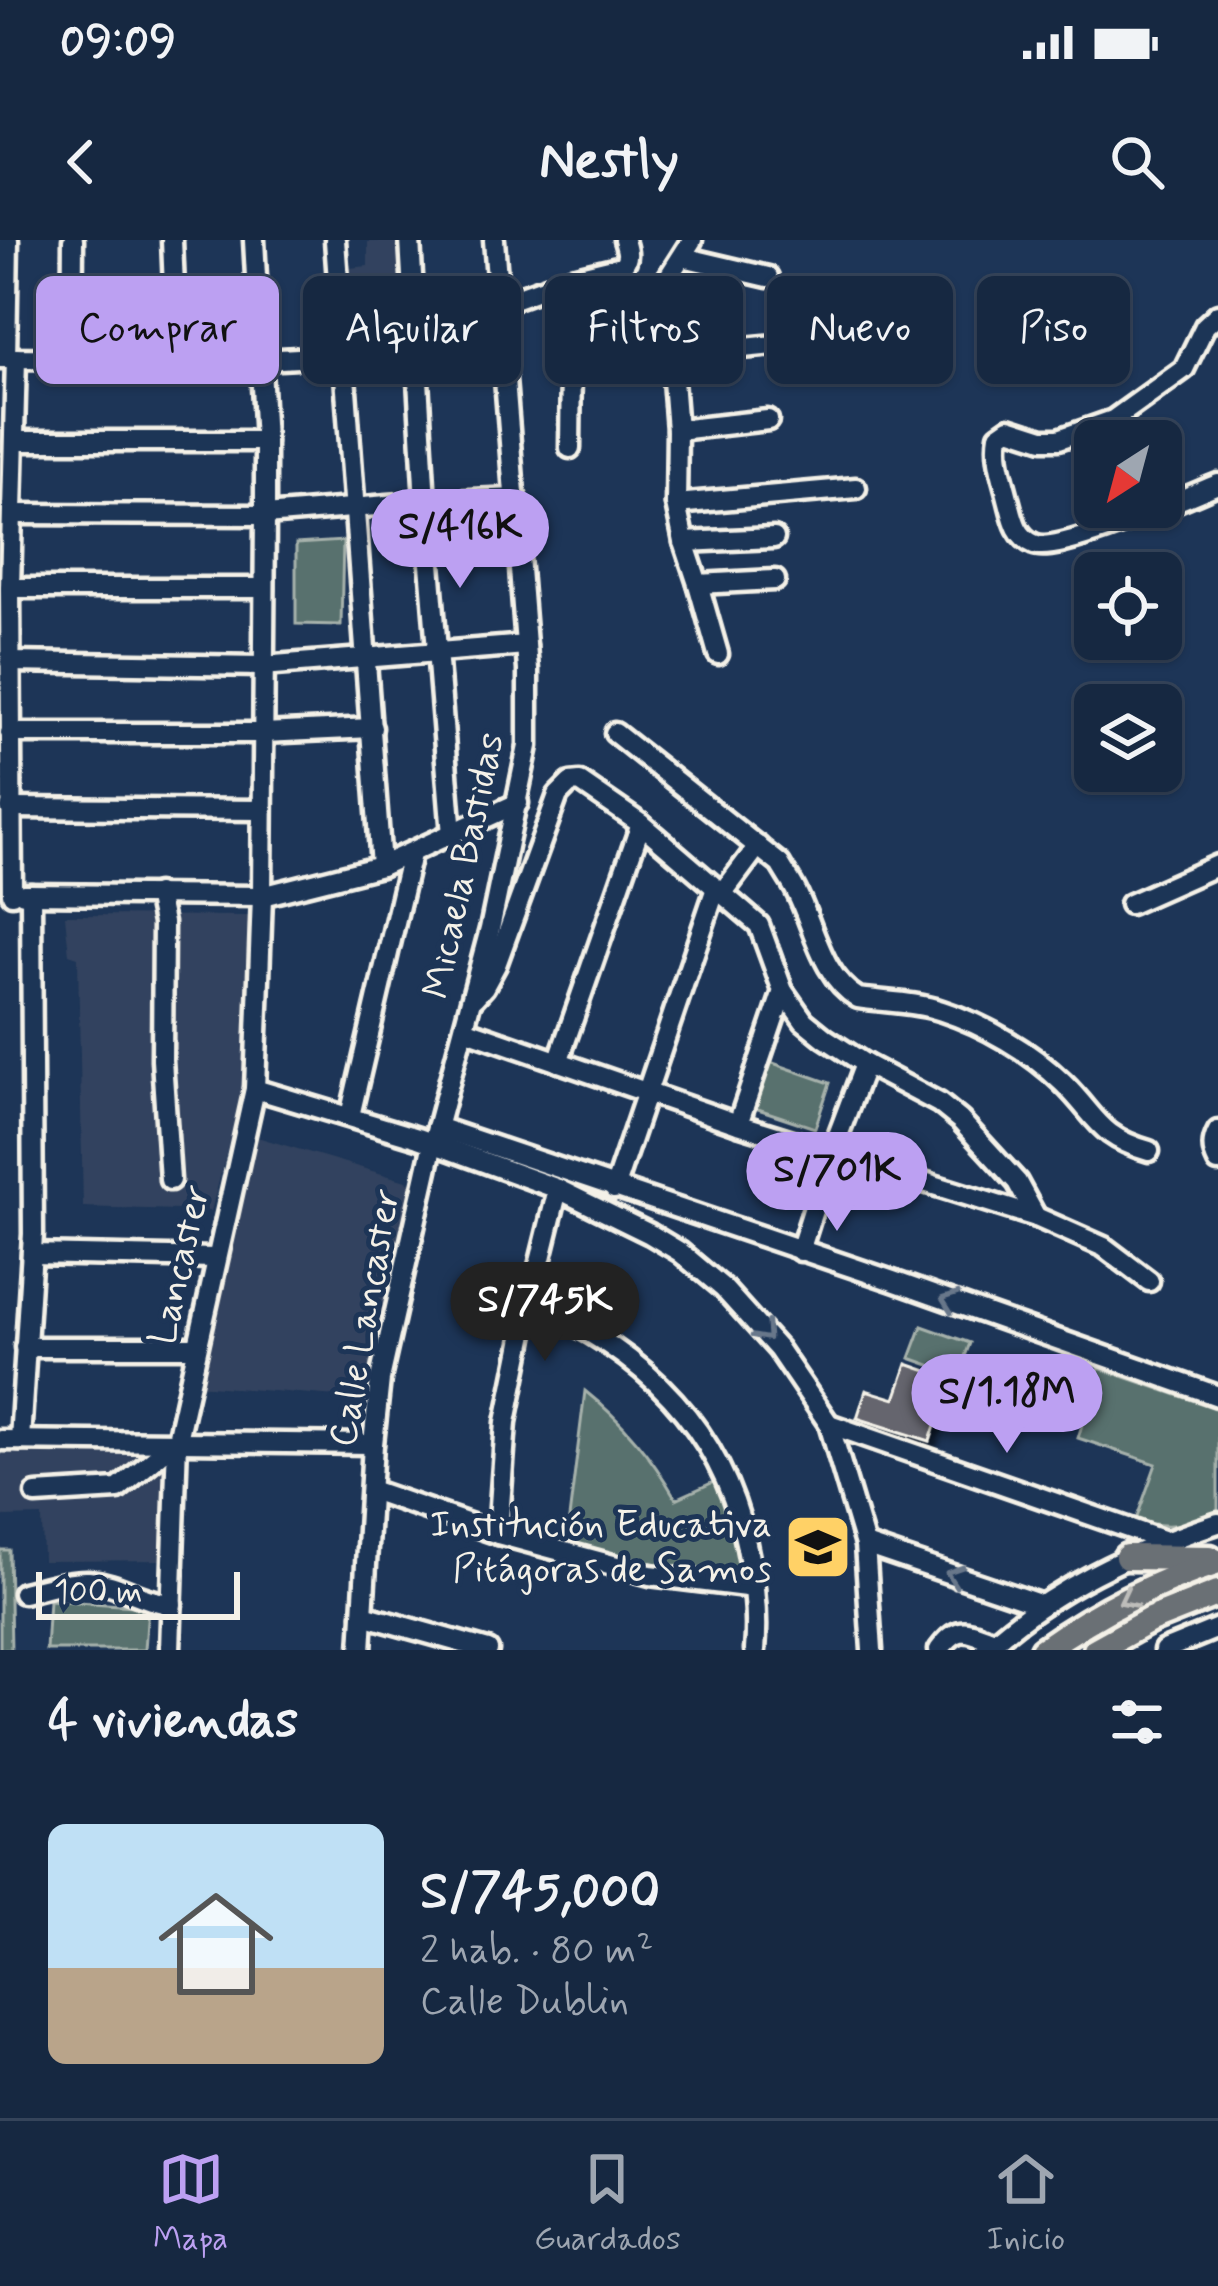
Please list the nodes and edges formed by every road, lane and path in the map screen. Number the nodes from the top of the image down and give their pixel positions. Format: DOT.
graph roads {
  1 [pos="73,240"];
  2 [pos="172,240"];
  3 [pos="254,240"];
  4 [pos="334,240"];
  5 [pos="410,240"];
  6 [pos="494,240"];
  7 [pos="624,240"];
  8 [pos="687,249"];
  9 [pos="5,251"];
  10 [pos="73,276"];
  11 [pos="173,276"];
  12 [pos="256,276"];
  13 [pos="337,276"];
  14 [pos="412,276"];
  15 [pos="497,276"];
  16 [pos="580,276"];
  17 [pos="669,276"];
  18 [pos="767,277"];
  19 [pos="1218,314"];
  20 [pos="7,358"];
  21 [pos="262,384"];
  22 [pos="347,384"];
  23 [pos="418,384"];
  24 [pos="506,384"];
  25 [pos="571,384"];
  26 [pos="673,384"];
  27 [pos="768,420"];
  28 [pos="676,430"];
  29 [pos="14,441"];
  30 [pos="265,441"];
  31 [pos="570,448"];
  32 [pos="1218,484"];
  33 [pos="856,488"];
  34 [pos="516,499"];
  35 [pos="425,502"];
  36 [pos="676,505"];
  37 [pos="355,509"];
  38 [pos="12,514"];
  39 [pos="265,515"];
  40 [pos="774,538"];
  41 [pos="6,541"];
  42 [pos="684,542"];
  43 [pos="776,580"];
  44 [pos="698,584"];
  45 [pos="10,588"];
  46 [pos="264,588"];
  47 [pos="526,646"];
  48 [pos="439,651"];
  49 [pos="718,654"];
  50 [pos="367,656"];
  51 [pos="10,662"];
  52 [pos="262,666"];
  53 [pos="372,728"];
  54 [pos="263,733"];
  55 [pos="615,733"];
  56 [pos="10,734"];
  57 [pos="518,803"];
  58 [pos="10,808"];
  59 [pos="262,810"];
  60 [pos="641,824"];
  61 [pos="452,835"];
  62 [pos="758,847"];
  63 [pos="410,854"];
  64 [pos="381,866"];
  65 [pos="1218,866"];
  66 [pos="719,891"];
  67 [pos="14,894"];
  68 [pos="157,894"];
  69 [pos="262,896"];
  70 [pos="1130,904"];
  71 [pos="783,991"];
  72 [pos="471,1001"];
  73 [pos="464,1029"];
  74 [pos="558,1062"];
  75 [pos="865,1064"];
  76 [pos="255,1089"];
  77 [pos="645,1093"];
  78 [pos="350,1117"];
  79 [pos="738,1124"];
  80 [pos="1218,1131"];
  81 [pos="435,1135"];
  82 [pos="1149,1151"];
  83 [pos="831,1154"];
  84 [pos="1218,1162"];
  85 [pos="170,1180"];
  86 [pos="558,1189"];
  87 [pos="614,1189"];
  88 [pos="1036,1217"];
  89 [pos="702,1218"];
  90 [pos="800,1251"];
  91 [pos="680,1252"];
  92 [pos="32,1254"];
  93 [pos="215,1258"];
  94 [pos="1149,1281"];
  95 [pos="530,1303"];
  96 [pos="25,1347"];
  97 [pos="196,1347"];
  98 [pos="1218,1396"];
  99 [pos="829,1424"];
  100 [pos="865,1436"];
  101 [pos="10,1440"];
  102 [pos="177,1440"];
  103 [pos="373,1444"];
  104 [pos="842,1466"];
  105 [pos="371,1490"];
  106 [pos="36,1494"];
  107 [pos="1106,1519"];
  108 [pos="1218,1523"];
  109 [pos="498,1534"];
  110 [pos="1166,1541"];
  111 [pos="865,1545"];
  112 [pos="1120,1560"];
  113 [pos="1218,1560"];
  114 [pos="754,1588"];
  115 [pos="23,1593"];
  116 [pos="1218,1593"];
  117 [pos="172,1604"];
  118 [pos="1042,1605"];
  119 [pos="363,1615"];
  120 [pos="1218,1628"];
  121 [pos="989,1646"];
  122 [pos="478,1649"];
  123 [pos="170,1650"];
  124 [pos="361,1650"];
  125 [pos="755,1650"];
  126 [pos="872,1650"];
  127 [pos="939,1650"];
  128 [pos="1042,1650"];
  129 [pos="1096,1650"];
  130 [pos="1164,1650"];
  1 -- 10 [label="street"];
  2 -- 11 [label="street"];
  3 -- 12 [label="street, Lancaster"];
  4 -- 13 [label="street"];
  5 -- 14 [label="street"];
  6 -- 15 [label="street, Micaela Bastidas"];
  7 -- 16 [label="street"];
  8 -- 17 [label="street"];
  8 -- 18 [label="street"];
  9 -- 20 [label="street"];
  19 -- 32 [label="street"];
  20 -- 29 [label="street"];
  21 -- 30 [label="street, Lancaster"];
  22 -- 37 [label="street"];
  23 -- 35 [label="street"];
  24 -- 34 [label="street, Micaela Bastidas"];
  25 -- 31 [label="street"];
  26 -- 28 [label="street"];
  27 -- 28 [label="street"];
  28 -- 36 [label="street"];
  29 -- 30 [label="street"];
  29 -- 38 [label="street"];
  30 -- 39 [label="street, Lancaster"];
  33 -- 36 [label="street"];
  34 -- 35 [label="street"];
  34 -- 47 [label="street, Micaela Bastidas"];
  35 -- 37 [label="street"];
  35 -- 48 [label="street"];
  36 -- 42 [label="street"];
  37 -- 39 [label="street"];
  37 -- 50 [label="street"];
  38 -- 39 [label="street"];
  38 -- 41 [label="street"];
  39 -- 46 [label="street, Lancaster"];
  40 -- 42 [label="street"];
  41 -- 45 [label="street"];
  42 -- 44 [label="street"];
  43 -- 44 [label="street"];
  44 -- 49 [label="street"];
  45 -- 46 [label="street"];
  45 -- 51 [label="street"];
  46 -- 52 [label="street, Lancaster"];
  47 -- 48 [label="street"];
  47 -- 57 [label="street, Micaela Bastidas"];
  48 -- 50 [label="street"];
  48 -- 61 [label="street"];
  50 -- 52 [label="street"];
  50 -- 53 [label="street"];
  51 -- 52 [label="street"];
  51 -- 56 [label="street"];
  52 -- 54 [label="street, Lancaster"];
  53 -- 54 [label="street"];
  53 -- 64 [label="street"];
  54 -- 56 [label="street"];
  54 -- 59 [label="street, Lancaster"];
  55 -- 62 [label="street"];
  56 -- 58 [label="street"];
  57 -- 61 [label="street"];
  57 -- 72 [label="street, Micaela Bastidas"];
  58 -- 59 [label="street"];
  58 -- 67 [label="street"];
  59 -- 69 [label="street, Lancaster"];
  60 -- 66 [label="street"];
  60 -- 72 [label="street"];
  60 -- 74 [label="street"];
  61 -- 63 [label="street"];
  62 -- 66 [label="street"];
  62 -- 82 [label="street"];
  63 -- 64 [label="street"];
  63 -- 78 [label="street"];
  64 -- 69 [label="street"];
  65 -- 70 [label="street"];
  66 -- 71 [label="street"];
  66 -- 77 [label="street"];
  67 -- 68 [label="street"];
  67 -- 92 [label="street"];
  68 -- 69 [label="street"];
  68 -- 85 [label="street"];
  69 -- 76 [label="street, Lancaster"];
  71 -- 75 [label="street"];
  71 -- 79 [label="street"];
  72 -- 73 [label="street, Micaela Bastidas"];
  73 -- 74 [label="street"];
  73 -- 81 [label="street, Micaela Bastidas"];
  74 -- 77 [label="street"];
  75 -- 83 [label="street"];
  75 -- 88 [label="street"];
  76 -- 78 [label="street"];
  76 -- 93 [label="street, Lancaster"];
  77 -- 79 [label="street"];
  77 -- 87 [label="street"];
  78 -- 81 [label="street"];
  79 -- 83 [label="street"];
  80 -- 84 [label="street"];
  81 -- 86 [label="street"];
  81 -- 87 [label="street"];
  81 -- 103 [label="street, Calle Lancaster"];
  83 -- 88 [label="street"];
  83 -- 90 [label="street"];
  86 -- 91 [label="street"];
  86 -- 95 [label="street"];
  87 -- 89 [label="street"];
  88 -- 94 [label="street"];
  89 -- 90 [label="street"];
  89 -- 91 [label="street"];
  98 -- 90 [label="street, one-way"];
  91 -- 99 [label="street, one-way"];
  92 -- 93 [label="street"];
  92 -- 96 [label="street"];
  93 -- 97 [label="street, Lancaster"];
  95 -- 109 [label="street"];
  95 -- 114 [label="street"];
  96 -- 97 [label="street"];
  96 -- 101 [label="street"];
  97 -- 102 [label="street, Lancaster"];
  99 -- 100 [label="street"];
  99 -- 104 [label="street"];
  100 -- 104 [label="street"];
  100 -- 107 [label="street"];
  101 -- 102 [label="street"];
  102 -- 103 [label="street"];
  102 -- 106 [label="street"];
  102 -- 117 [label="street, Lancaster"];
  103 -- 105 [label="street, Calle Lancaster"];
  104 -- 111 [label="street"];
  105 -- 109 [label="street"];
  105 -- 119 [label="street, Calle Lancaster"];
  107 -- 110 [label="street"];
  107 -- 112 [label="street"];
  108 -- 110 [label="street"];
  109 -- 114 [label="street"];
  110 -- 112 [label="street"];
  118 -- 111 [label="street, one-way"];
  111 -- 126 [label="street"];
  112 -- 113 [label="main road"];
  112 -- 118 [label="street"];
  113 -- 128 [label="main road, one-way"];
  114 -- 125 [label="street"];
  115 -- 117 [label="street"];
  116 -- 129 [label="main road"];
  117 -- 123 [label="street, Lancaster"];
  118 -- 121 [label="street"];
  119 -- 122 [label="street"];
  119 -- 124 [label="street, Calle Lancaster"];
  120 -- 130 [label="street"];
  121 -- 127 [label="street"];
}
